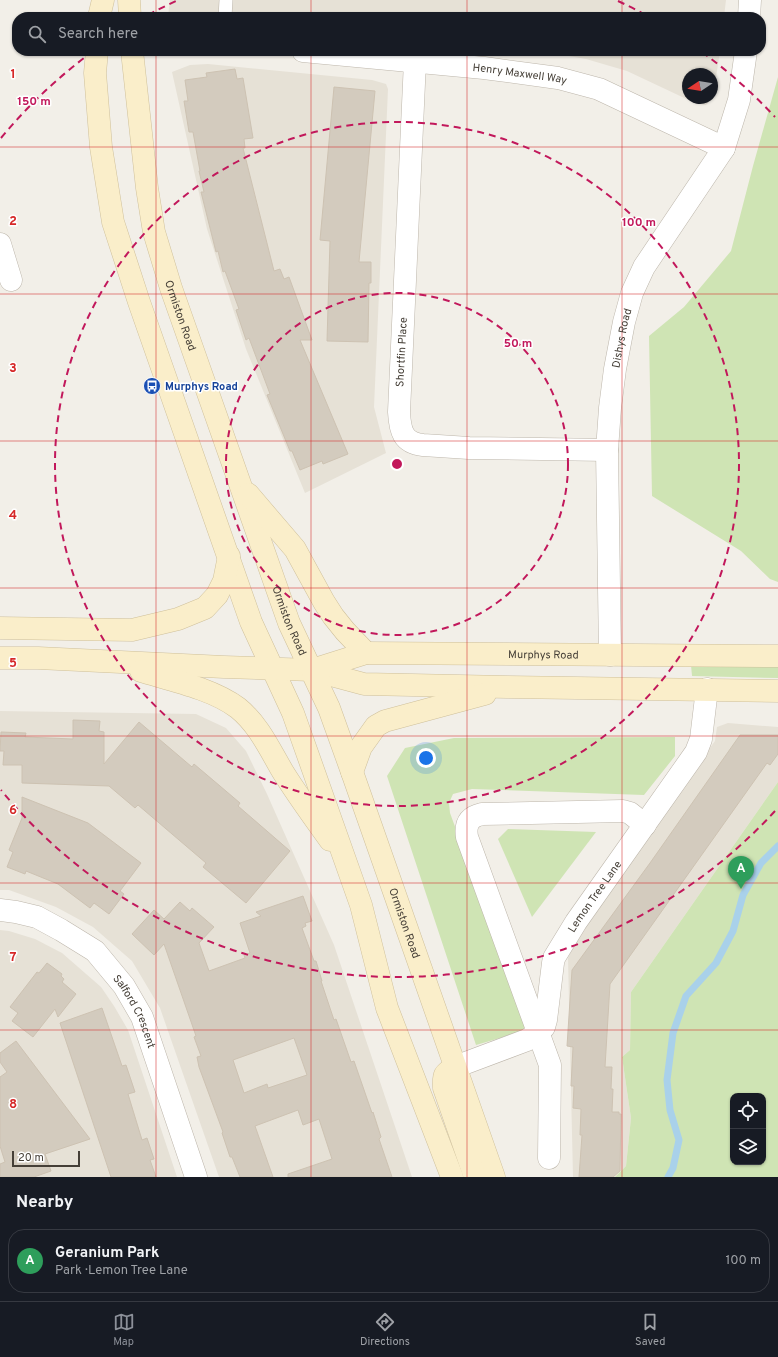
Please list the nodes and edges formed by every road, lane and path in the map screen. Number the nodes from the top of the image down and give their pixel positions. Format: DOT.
graph roads {
  1 [pos="102,0"];
  2 [pos="130,0"];
  3 [pos="226,0"];
  4 [pos="750,0"];
  5 [pos="100,12"];
  6 [pos="130,12"];
  7 [pos="225,12"];
  8 [pos="749,12"];
  9 [pos="97,56"];
  10 [pos="133,56"];
  11 [pos="359,56"];
  12 [pos="745,56"];
  13 [pos="415,61"];
  14 [pos="724,148"];
  15 [pos="0,244"];
  16 [pos="11,280"];
  17 [pos="607,450"];
  18 [pos="239,482"];
  19 [pos="229,556"];
  20 [pos="0,628"];
  21 [pos="366,653"];
  22 [pos="610,655"];
  23 [pos="778,656"];
  24 [pos="0,658"];
  25 [pos="108,661"];
  26 [pos="274,668"];
  27 [pos="312,670"];
  28 [pos="507,687"];
  29 [pos="707,689"];
  30 [pos="778,691"];
  31 [pos="352,772"];
  32 [pos="644,825"];
  33 [pos="347,866"];
  34 [pos="0,910"];
  35 [pos="538,1032"];
  36 [pos="455,1067"];
  37 [pos="549,1158"];
  38 [pos="196,1177"];
  39 [pos="452,1177"];
  40 [pos="475,1177"];
  41 [pos="494,1177"];
  1 -- 5 [label="main road"];
  2 -- 6 [label="main road"];
  3 -- 7 [label="lane"];
  4 -- 8 [label="street"];
  9 -- 19 [label="main road"];
  10 -- 18 [label="main road, Ormiston Road"];
  11 -- 13 [label="street, Henry Maxwell Way"];
  12 -- 14 [label="street, Dishys Road"];
  13 -- 14 [label="street, Henry Maxwell Way"];
  13 -- 17 [label="street, Shortfin Place"];
  14 -- 17 [label="street, Dishys Road"];
  15 -- 16 [label="street"];
  17 -- 22 [label="street, Dishys Road"];
  18 -- 21 [label="main road"];
  18 -- 27 [label="main road, Ormiston Road"];
  19 -- 20 [label="main road"];
  19 -- 26 [label="main road"];
  21 -- 22 [label="main road, Murphys Road"];
  21 -- 27 [label="main road, Murphys Road"];
  22 -- 23 [label="main road, Murphys Road"];
  24 -- 25 [label="main road, Murphys Road"];
  25 -- 26 [label="main road, Murphys Road"];
  25 -- 33 [label="main road"];
  26 -- 27 [label="main road, Murphys Road"];
  26 -- 33 [label="main road"];
  27 -- 28 [label="main road, Murphys Road"];
  27 -- 31 [label="main road, Ormiston Road"];
  28 -- 29 [label="main road, Murphys Road"];
  28 -- 31 [label="main road"];
  29 -- 30 [label="main road, Murphys Road"];
  29 -- 32 [label="street, Lemon Tree Lane"];
  31 -- 36 [label="main road, Ormiston Road"];
  32 -- 35 [label="street, Lemon Tree Lane"];
  32 -- 35 [label="street"];
  33 -- 39 [label="main road"];
  34 -- 38 [label="street, Salford Crescent"];
  35 -- 36 [label="street"];
  35 -- 37 [label="street"];
  36 -- 40 [label="main road"];
  36 -- 41 [label="main road, Ormiston Road"];
}
